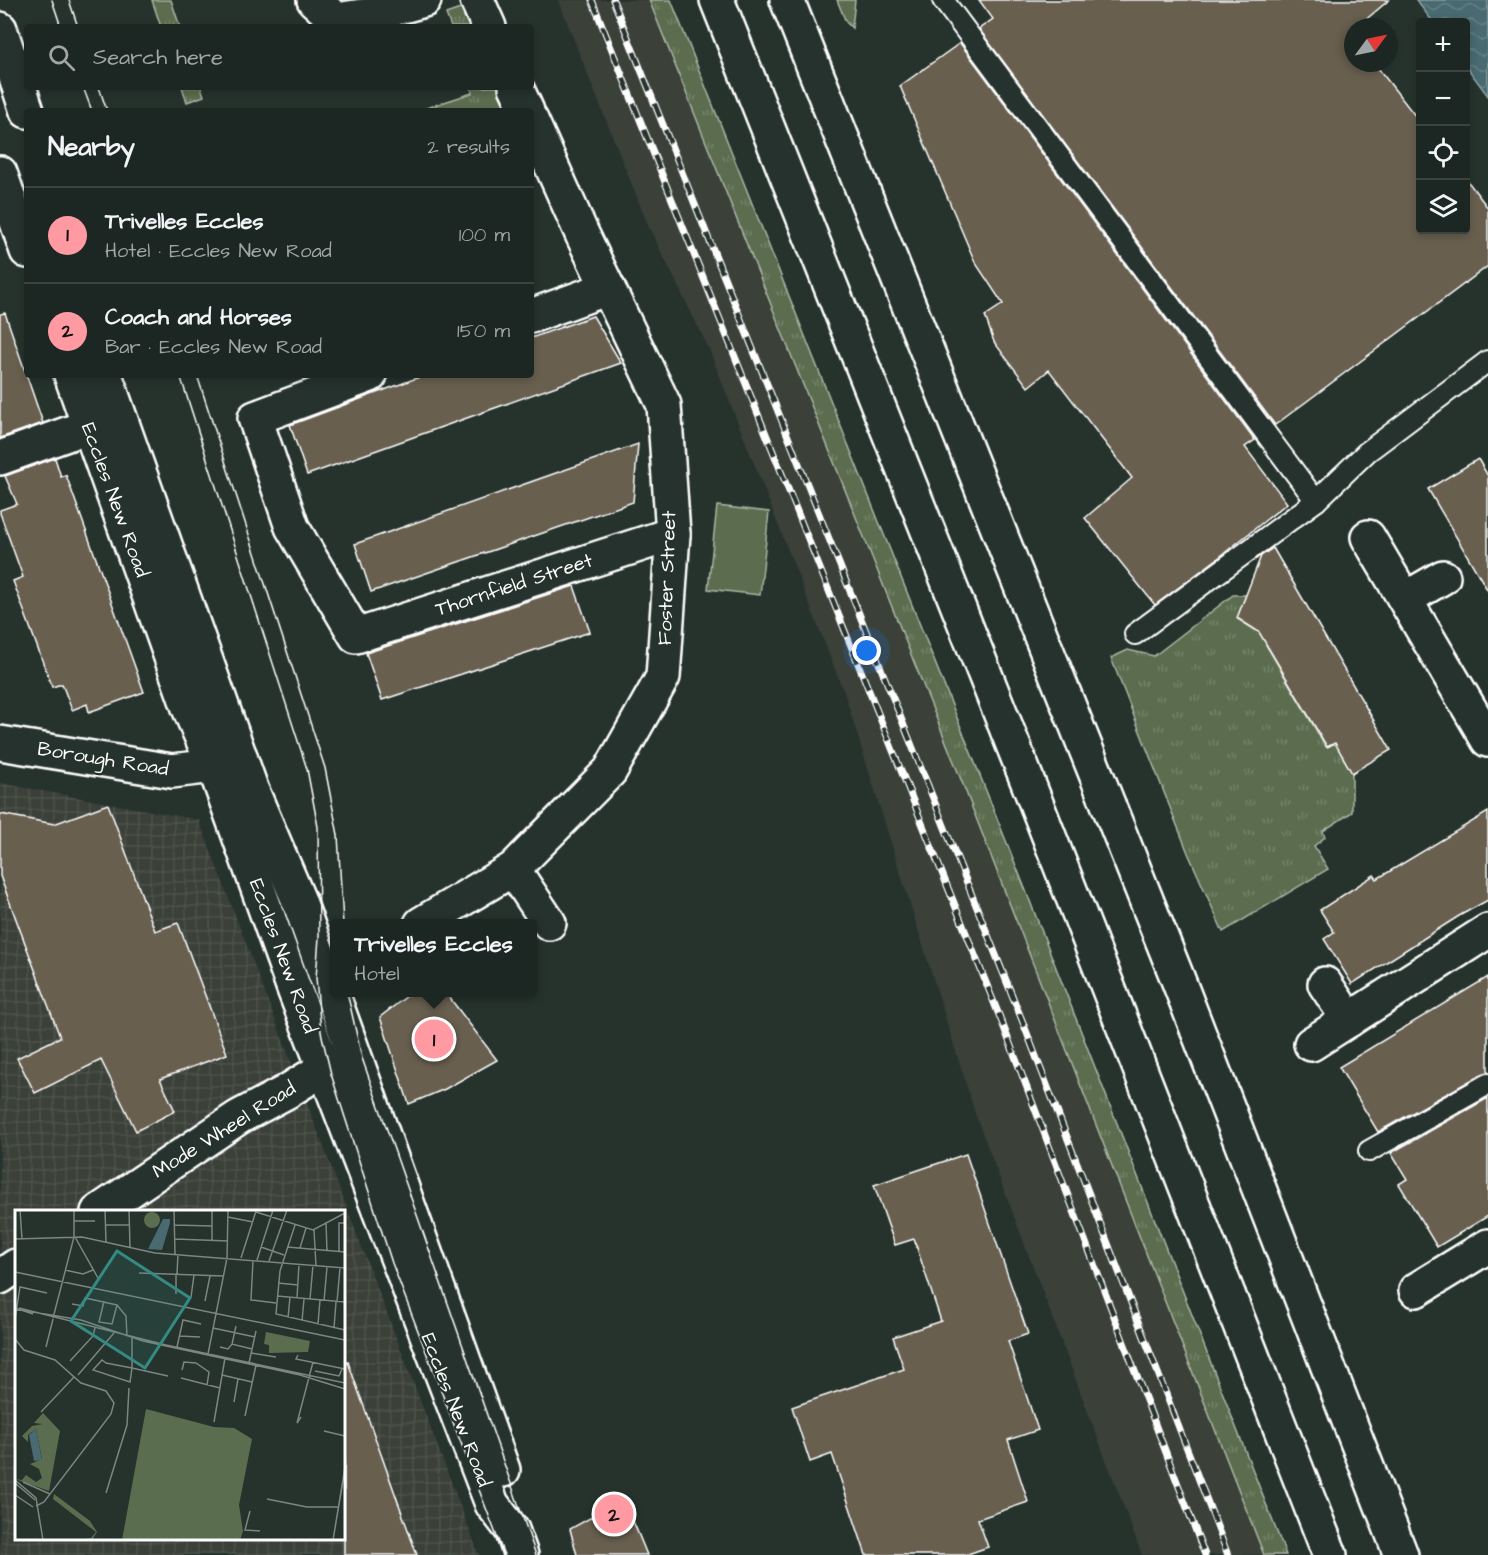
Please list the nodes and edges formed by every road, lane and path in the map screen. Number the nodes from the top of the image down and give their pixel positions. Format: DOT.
graph roads {
  1 [pos="424,0"];
  2 [pos="477,0"];
  3 [pos="717,0"];
  4 [pos="787,0"];
  5 [pos="943,0"];
  6 [pos="318,10"];
  7 [pos="488,24"];
  8 [pos="0,29"];
  9 [pos="517,90"];
  10 [pos="26,108"];
  11 [pos="526,108"];
  12 [pos="534,127"];
  13 [pos="0,173"];
  14 [pos="24,241"];
  15 [pos="608,288"];
  16 [pos="534,315"];
  17 [pos="1488,361"];
  18 [pos="71,378"];
  19 [pos="106,378"];
  20 [pos="362,378"];
  21 [pos="119,415"];
  22 [pos="88,426"];
  23 [pos="0,458"];
  24 [pos="1316,501"];
  25 [pos="673,534"];
  26 [pos="1368,537"];
  27 [pos="1443,577"];
  28 [pos="1405,599"];
  29 [pos="1135,634"];
  30 [pos="1488,740"];
  31 [pos="0,743"];
  32 [pos="227,761"];
  33 [pos="513,869"];
  34 [pos="440,918"];
  35 [pos="549,923"];
  36 [pos="1488,931"];
  37 [pos="330,972"];
  38 [pos="1325,984"];
  39 [pos="294,989"];
  40 [pos="337,997"];
  41 [pos="1348,1020"];
  42 [pos="1311,1044"];
  43 [pos="352,1051"];
  44 [pos="324,1067"];
  45 [pos="1488,1084"];
  46 [pos="1369,1151"];
  47 [pos="101,1210"];
  48 [pos="1488,1246"];
  49 [pos="15,1267"];
  50 [pos="0,1277"];
  51 [pos="1416,1290"];
  52 [pos="516,1542"];
  53 [pos="1330,1555"];
  54 [pos="1401,1555"];
  1 -- 6 [label="main road"];
  2 -- 7 [label="main road"];
  3 -- 53 [label="main road"];
  4 -- 54 [label="main road"];
  5 -- 24 [label="lane"];
  8 -- 10 [label="main road"];
  9 -- 11 [label="main road"];
  12 -- 15 [label="main road, Foster Street"];
  13 -- 14 [label="main road"];
  15 -- 16 [label="main road"];
  15 -- 25 [label="main road, Foster Street"];
  17 -- 24 [label="lane"];
  18 -- 22 [label="main road, Eccles New Road"];
  19 -- 21 [label="main road, Eccles New Road"];
  20 -- 25 [label="main road, Thornfield Street"];
  21 -- 22 [label="main road"];
  21 -- 32 [label="main road, Eccles New Road"];
  22 -- 23 [label="main road"];
  22 -- 32 [label="main road, Eccles New Road"];
  24 -- 29 [label="lane"];
  25 -- 33 [label="main road, Foster Street"];
  26 -- 28 [label="main road"];
  27 -- 28 [label="main road"];
  28 -- 30 [label="main road"];
  31 -- 32 [label="main road, Borough Road"];
  32 -- 37 [label="main road, Eccles New Road"];
  32 -- 39 [label="main road, Eccles New Road"];
  33 -- 34 [label="main road, Foster Street"];
  33 -- 35 [label="main road"];
  36 -- 41 [label="main road"];
  37 -- 39 [label="main road"];
  38 -- 41 [label="main road"];
  39 -- 44 [label="main road, Eccles New Road"];
  40 -- 43 [label="main road, Eccles New Road"];
  41 -- 42 [label="main road"];
  43 -- 44 [label="main road, Mode Wheel Road"];
  43 -- 52 [label="main road, Eccles New Road"];
  44 -- 47 [label="main road, Mode Wheel Road"];
  44 -- 52 [label="main road, Eccles New Road"];
  45 -- 46 [label="lane"];
  48 -- 51 [label="main road"];
  49 -- 50 [label="main road"];
}
